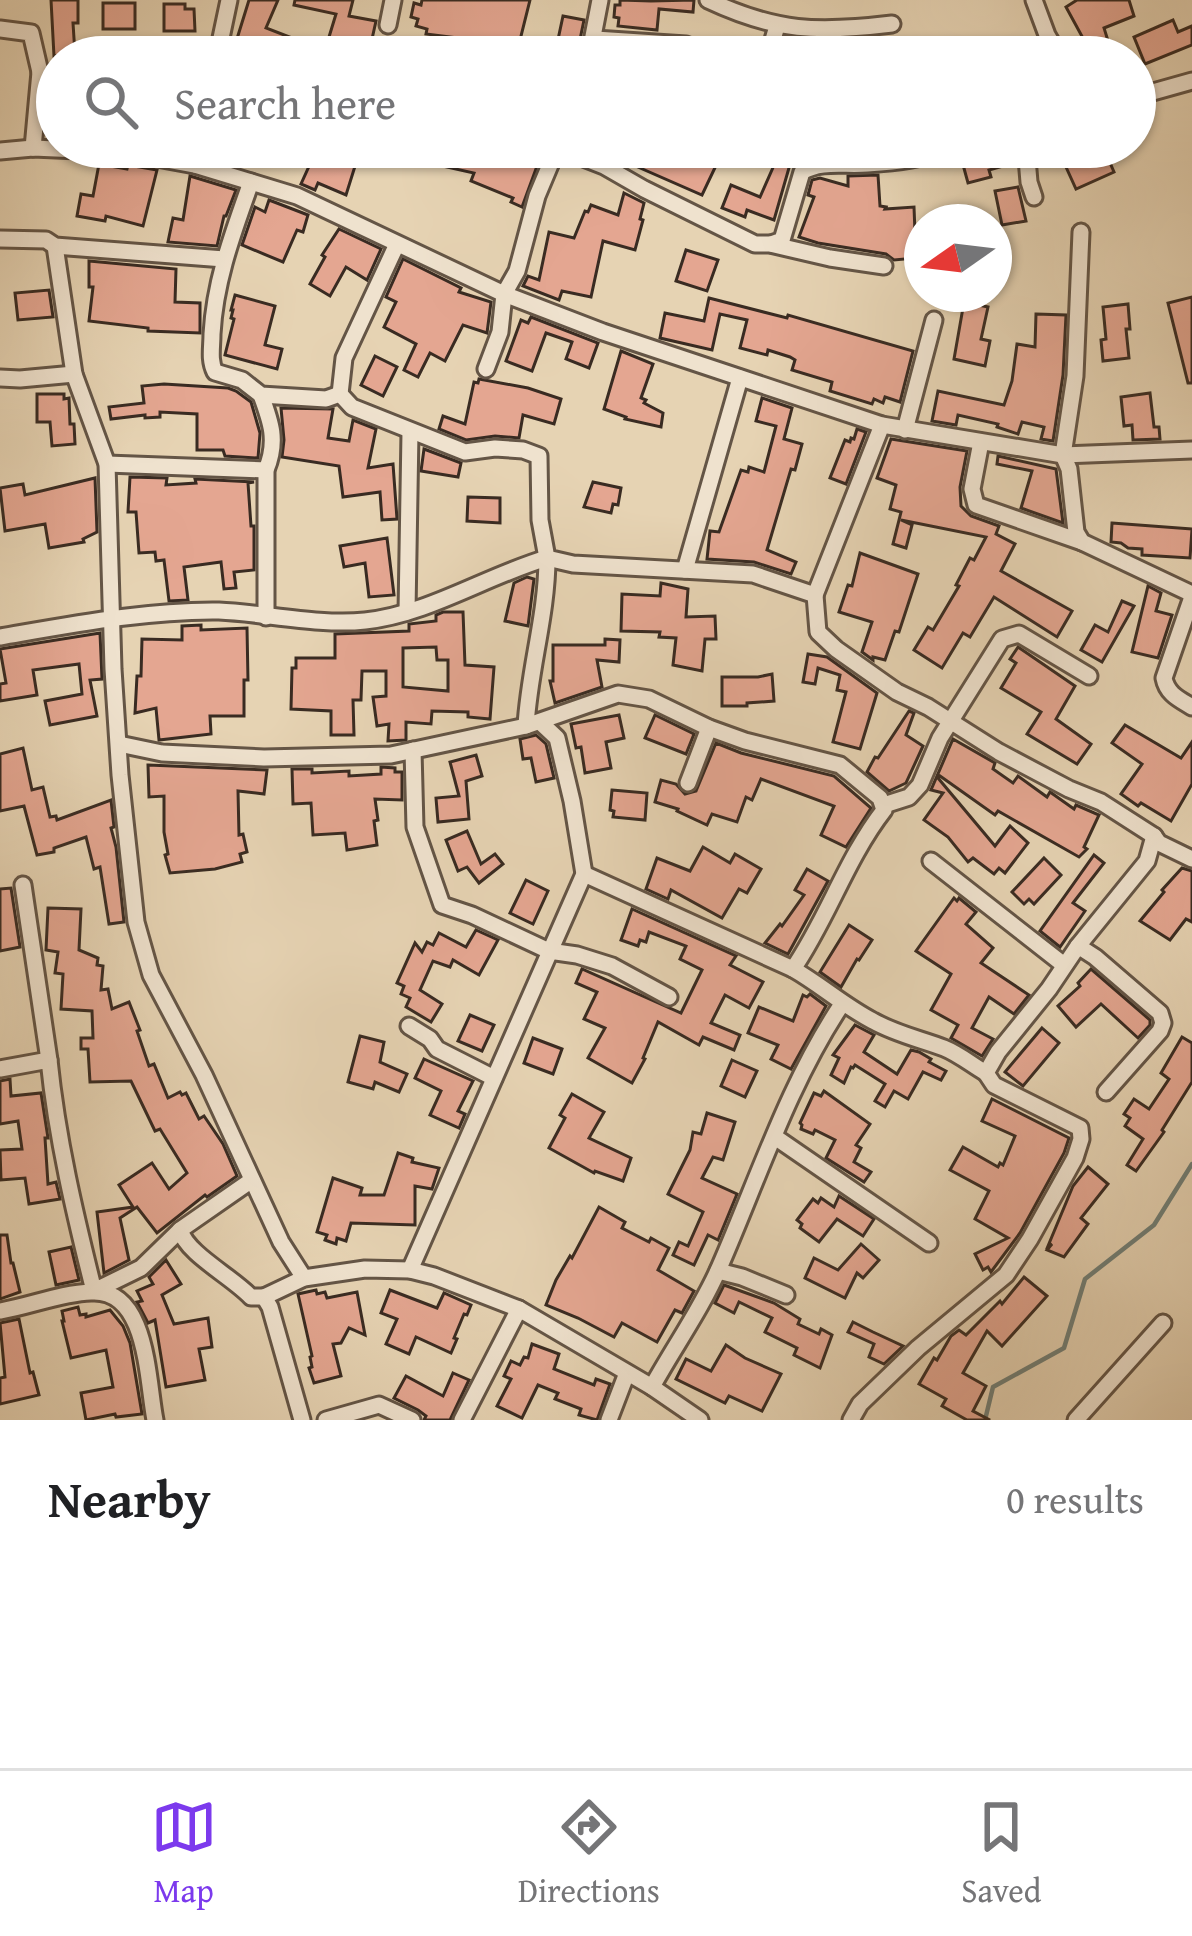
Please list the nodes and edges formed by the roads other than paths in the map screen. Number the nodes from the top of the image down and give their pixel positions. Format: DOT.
graph roads {
  1 [pos="229,0"];
  2 [pos="393,0"];
  3 [pos="600,0"];
  4 [pos="708,0"];
  5 [pos="1055,0"];
  6 [pos="1036,5"];
  7 [pos="892,24"];
  8 [pos="388,25"];
  9 [pos="777,26"];
  10 [pos="0,29"];
  11 [pos="221,36"];
  12 [pos="595,36"];
  13 [pos="774,36"];
  14 [pos="1050,36"];
  15 [pos="36,43"];
  16 [pos="1192,81"];
  17 [pos="1156,91"];
  18 [pos="36,134"];
  19 [pos="33,148"];
  20 [pos="36,148"];
  21 [pos="0,151"];
  22 [pos="204,168"];
  23 [pos="549,168"];
  24 [pos="607,168"];
  25 [pos="808,168"];
  26 [pos="1027,168"];
  27 [pos="251,182"];
  28 [pos="1034,196"];
  29 [pos="1081,232"];
  30 [pos="0,239"];
  31 [pos="397,244"];
  32 [pos="770,244"];
  33 [pos="55,246"];
  34 [pos="224,259"];
  35 [pos="884,266"];
  36 [pos="505,294"];
  37 [pos="934,320"];
  38 [pos="486,369"];
  39 [pos="74,374"];
  40 [pos="0,378"];
  41 [pos="740,378"];
  42 [pos="340,394"];
  43 [pos="261,395"];
  44 [pos="882,425"];
  45 [pos="904,430"];
  46 [pos="410,432"];
  47 [pos="981,442"];
  48 [pos="1192,450"];
  49 [pos="1064,454"];
  50 [pos="107,464"];
  51 [pos="266,470"];
  52 [pos="1085,543"];
  53 [pos="547,558"];
  54 [pos="685,570"];
  55 [pos="815,595"];
  56 [pos="1192,595"];
  57 [pos="407,612"];
  58 [pos="266,617"];
  59 [pos="111,618"];
  60 [pos="0,637"];
  61 [pos="1089,676"];
  62 [pos="1192,707"];
  63 [pos="950,721"];
  64 [pos="533,724"];
  65 [pos="709,728"];
  66 [pos="119,744"];
  67 [pos="413,750"];
  68 [pos="688,783"];
  69 [pos="884,806"];
  70 [pos="1154,836"];
  71 [pos="1192,859"];
  72 [pos="931,861"];
  73 [pos="584,874"];
  74 [pos="23,885"];
  75 [pos="1078,946"];
  76 [pos="549,951"];
  77 [pos="1064,965"];
  78 [pos="793,969"];
  79 [pos="669,997"];
  80 [pos="842,1004"];
  81 [pos="409,1026"];
  82 [pos="49,1060"];
  83 [pos="0,1069"];
  84 [pos="986,1073"];
  85 [pos="494,1078"];
  86 [pos="1106,1091"];
  87 [pos="775,1137"];
  88 [pos="252,1180"];
  89 [pos="180,1229"];
  90 [pos="928,1243"];
  91 [pos="410,1270"];
  92 [pos="718,1271"];
  93 [pos="304,1278"];
  94 [pos="94,1291"];
  95 [pos="786,1295"];
  96 [pos="264,1297"];
  97 [pos="519,1309"];
  98 [pos="0,1311"];
  99 [pos="1163,1323"];
  100 [pos="627,1373"];
  101 [pos="652,1387"];
  102 [pos="153,1419"];
  103 [pos="302,1420"];
  104 [pos="326,1420"];
  105 [pos="412,1420"];
  106 [pos="462,1420"];
  107 [pos="609,1420"];
  108 [pos="700,1420"];
  109 [pos="851,1420"];
  110 [pos="1076,1420"];
  1 -- 11 [label="street"];
  2 -- 8 [label="street"];
  3 -- 12 [label="street"];
  4 -- 9 [label="street"];
  5 -- 6 [label="street"];
  6 -- 14 [label="street"];
  7 -- 9 [label="street"];
  9 -- 13 [label="street"];
  10 -- 15 [label="street"];
  16 -- 17 [label="street"];
  18 -- 19 [label="street"];
  19 -- 20 [label="street"];
  19 -- 21 [label="street"];
  22 -- 27 [label="street"];
  23 -- 36 [label="street"];
  24 -- 32 [label="street"];
  25 -- 32 [label="street"];
  26 -- 28 [label="street"];
  27 -- 31 [label="street"];
  27 -- 34 [label="street"];
  29 -- 49 [label="street"];
  30 -- 33 [label="street"];
  31 -- 36 [label="street"];
  31 -- 42 [label="street"];
  32 -- 35 [label="street"];
  33 -- 34 [label="street"];
  33 -- 39 [label="street"];
  34 -- 43 [label="street"];
  36 -- 38 [label="street"];
  36 -- 41 [label="street"];
  37 -- 45 [label="street"];
  39 -- 40 [label="street"];
  39 -- 50 [label="street"];
  41 -- 44 [label="street"];
  41 -- 54 [label="street"];
  42 -- 43 [label="street"];
  42 -- 46 [label="street"];
  43 -- 51 [label="street"];
  44 -- 45 [label="street"];
  44 -- 55 [label="street"];
  45 -- 47 [label="street"];
  46 -- 53 [label="street"];
  46 -- 57 [label="street"];
  47 -- 49 [label="street"];
  47 -- 52 [label="street"];
  48 -- 49 [label="street"];
  49 -- 52 [label="street"];
  50 -- 51 [label="street"];
  50 -- 59 [label="street"];
  51 -- 58 [label="street"];
  52 -- 56 [label="street"];
  53 -- 54 [label="street"];
  53 -- 57 [label="street"];
  53 -- 64 [label="street"];
  54 -- 55 [label="street"];
  55 -- 63 [label="street"];
  56 -- 62 [label="street"];
  57 -- 58 [label="street"];
  58 -- 59 [label="street"];
  59 -- 60 [label="street"];
  59 -- 66 [label="street"];
  61 -- 63 [label="street"];
  63 -- 69 [label="street"];
  63 -- 70 [label="street"];
  64 -- 65 [label="street"];
  64 -- 67 [label="street"];
  64 -- 73 [label="street"];
  65 -- 68 [label="street"];
  65 -- 69 [label="street"];
  66 -- 67 [label="street"];
  66 -- 88 [label="street"];
  67 -- 76 [label="street"];
  69 -- 78 [label="street"];
  70 -- 71 [label="street"];
  70 -- 75 [label="street"];
  72 -- 77 [label="street"];
  73 -- 76 [label="street"];
  73 -- 78 [label="street"];
  74 -- 82 [label="street"];
  75 -- 77 [label="street"];
  75 -- 86 [label="street"];
  76 -- 79 [label="street"];
  76 -- 85 [label="street"];
  77 -- 84 [label="street"];
  78 -- 80 [label="street"];
  80 -- 84 [label="street"];
  80 -- 87 [label="street"];
  81 -- 85 [label="street"];
  82 -- 83 [label="street"];
  82 -- 94 [label="street"];
  84 -- 109 [label="street"];
  85 -- 91 [label="street"];
  87 -- 90 [label="street"];
  87 -- 92 [label="street"];
  88 -- 89 [label="street"];
  88 -- 93 [label="street"];
  89 -- 94 [label="street"];
  89 -- 96 [label="street"];
  91 -- 93 [label="street"];
  91 -- 97 [label="street"];
  92 -- 95 [label="street"];
  92 -- 101 [label="street"];
  93 -- 96 [label="street"];
  94 -- 98 [label="street"];
  94 -- 102 [label="street"];
  96 -- 103 [label="street"];
  97 -- 100 [label="street"];
  97 -- 106 [label="street"];
  99 -- 110 [label="street"];
  100 -- 101 [label="street"];
  100 -- 107 [label="street"];
  101 -- 108 [label="street"];
  104 -- 105 [label="street"];
}
